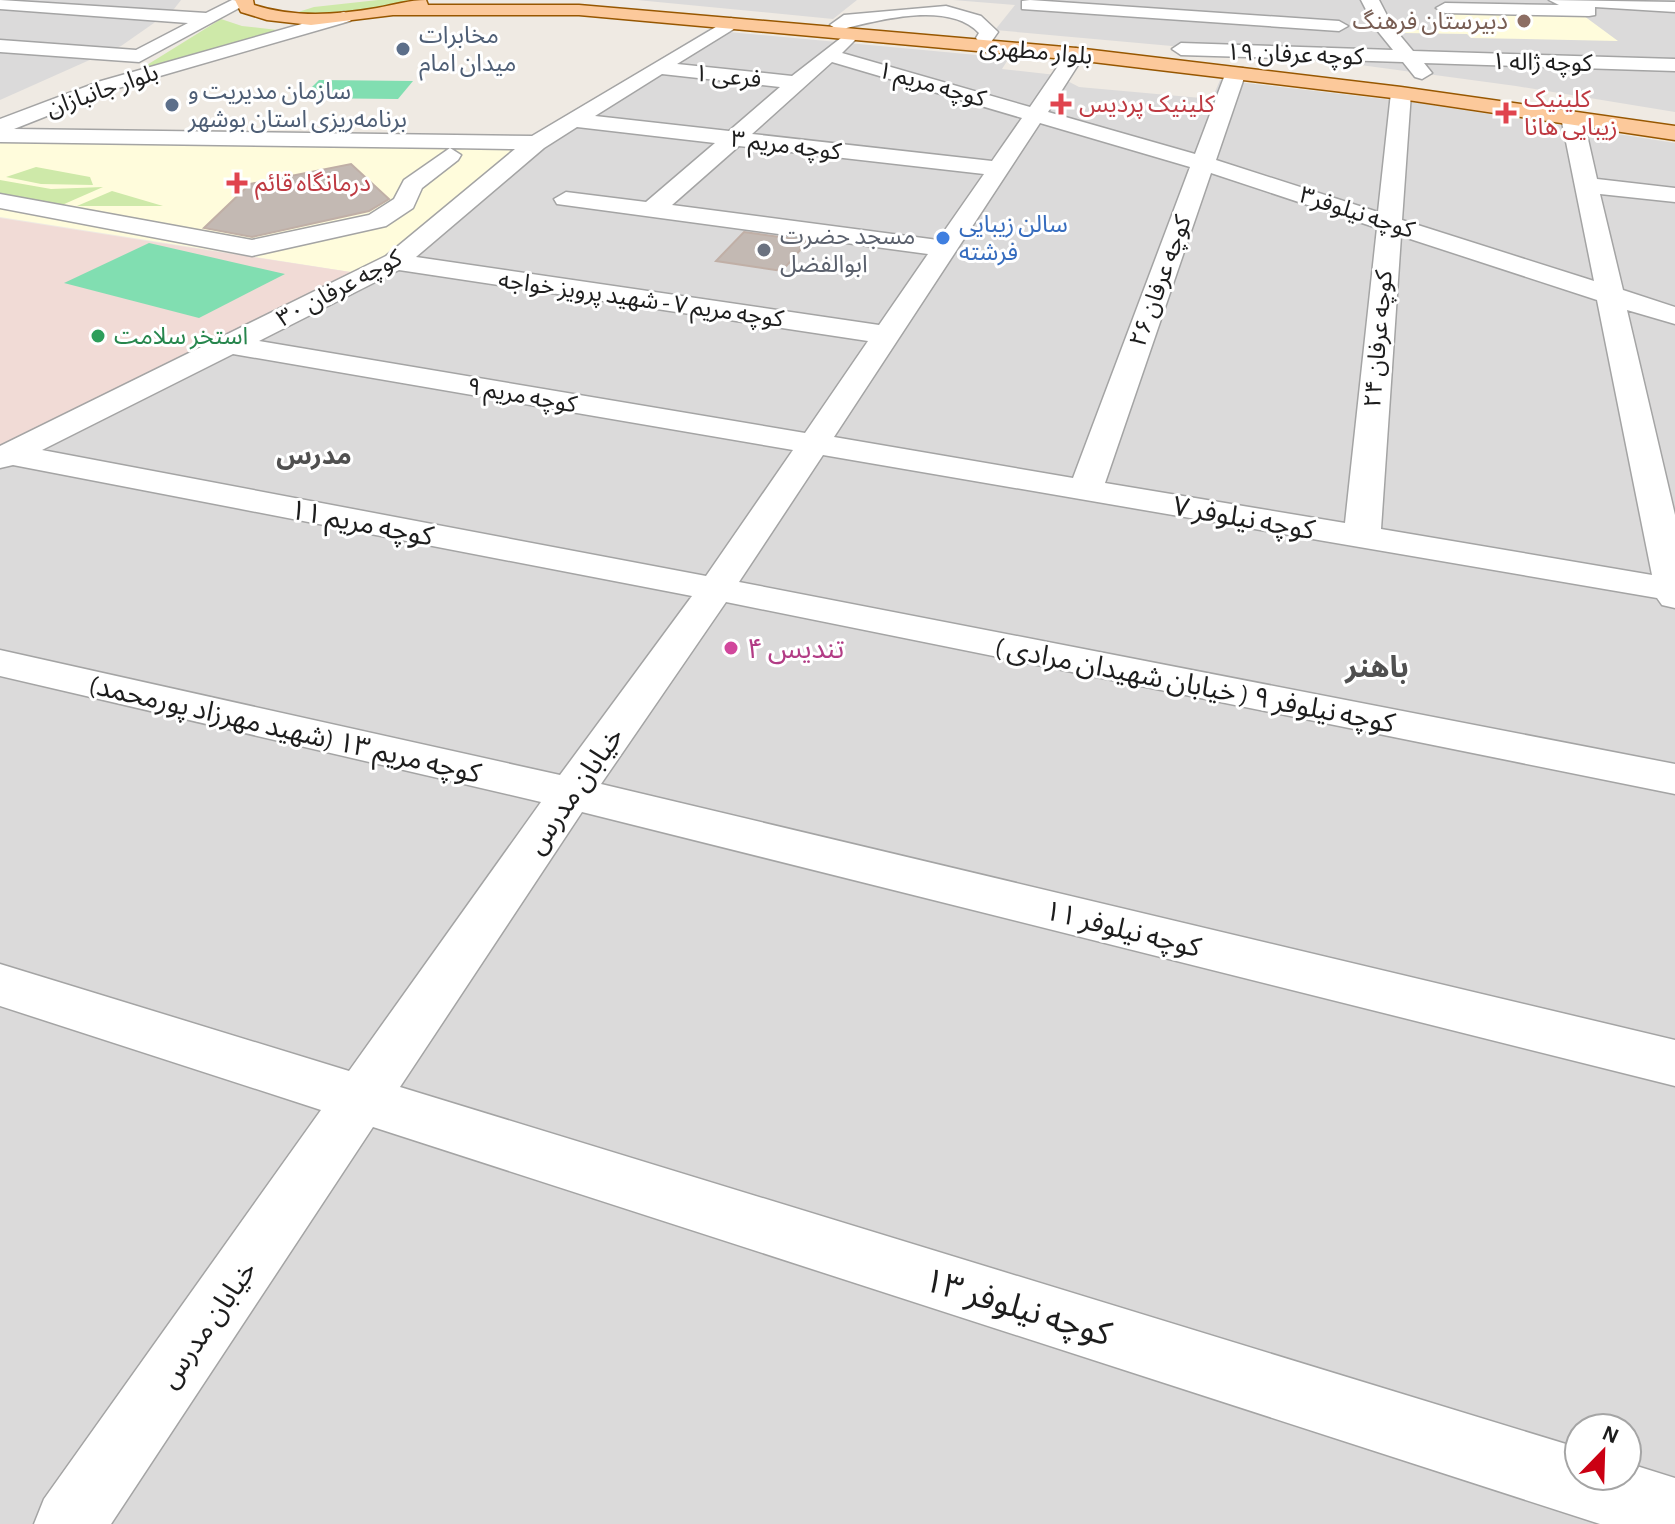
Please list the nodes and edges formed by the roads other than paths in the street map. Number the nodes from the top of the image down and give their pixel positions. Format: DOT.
graph roads {
  1 [pos="243,0"];
  2 [pos="433,0"];
  3 [pos="568,0"];
  4 [pos="1370,0"];
  5 [pos="1552,0"];
  6 [pos="0,4"];
  7 [pos="552,4"];
  8 [pos="1028,5"];
  9 [pos="1675,7"];
  10 [pos="1178,8"];
  11 [pos="1445,8"];
  12 [pos="826,9"];
  13 [pos="393,10"];
  14 [pos="1588,11"];
  15 [pos="344,17"];
  16 [pos="209,19"];
  17 [pos="809,22"];
  18 [pos="731,23"];
  19 [pos="850,26"];
  20 [pos="1369,28"];
  21 [pos="985,38"];
  22 [pos="0,46"];
  23 [pos="1636,46"];
  24 [pos="1181,52"];
  25 [pos="1076,54"];
  26 [pos="828,55"];
  27 [pos="138,56"];
  28 [pos="1409,59"];
  29 [pos="1667,65"];
  30 [pos="659,68"];
  31 [pos="1236,72"];
  32 [pos="78,80"];
  33 [pos="797,83"];
  34 [pos="108,85"];
  35 [pos="1433,87"];
  36 [pos="1401,93"];
  37 [pos="16,101"];
  38 [pos="1036,113"];
  39 [pos="1572,117"];
  40 [pos="574,120"];
  41 [pos="1675,122"];
  42 [pos="0,127"];
  43 [pos="1675,133"];
  44 [pos="0,135"];
  45 [pos="735,139"];
  46 [pos="536,143"];
  47 [pos="450,155"];
  48 [pos="1202,163"];
  49 [pos="999,169"];
  50 [pos="1588,185"];
  51 [pos="1675,195"];
  52 [pos="566,199"];
  53 [pos="0,201"];
  54 [pos="651,211"];
  55 [pos="1388,222"];
  56 [pos="947,249"];
  57 [pos="395,262"];
  58 [pos="1613,294"];
  59 [pos="1675,316"];
  60 [pos="887,335"];
  61 [pos="231,345"];
  62 [pos="1643,435"];
  63 [pos="1675,440"];
  64 [pos="813,445"];
  65 [pos="4,456"];
  66 [pos="1085,491"];
  67 [pos="1362,537"];
  68 [pos="716,589"];
  69 [pos="1675,592"];
  70 [pos="0,663"];
  71 [pos="1675,779"];
  72 [pos="571,793"];
  73 [pos="0,985"];
  74 [pos="1675,1063"];
  75 [pos="362,1099"];
  76 [pos="1675,1513"];
  77 [pos="69,1524"];
  1 -- 15 [label="main road"];
  1 -- 16 [label="street, بلوار جانبازان"];
  2 -- 13 [label="main road"];
  3 -- 17 [label="main road, بلوار مطهری"];
  4 -- 20 [label="street"];
  5 -- 14 [label="street"];
  6 -- 16 [label="street"];
  7 -- 13 [label="main road, بلوار مطهری"];
  7 -- 18 [label="main road, بلوار مطهری"];
  8 -- 10 [label="street"];
  9 -- 14 [label="street"];
  10 -- 20 [label="street"];
  10 -- 24 [label="street"];
  11 -- 14 [label="street"];
  12 -- 17 [label="street"];
  13 -- 15 [label="main road"];
  15 -- 34 [label="street, بلوار جانبازان"];
  16 -- 27 [label="street, بلوار جانبازان"];
  17 -- 19 [label="main road, بلوار مطهری"];
  18 -- 19 [label="main road, بلوار مطهری"];
  18 -- 30 [label="street, کوچه عرفان ۳۰"];
  19 -- 21 [label="main road, بلوار مطهری"];
  19 -- 21 [label="street"];
  19 -- 25 [label="main road, بلوار مطهری"];
  19 -- 26 [label="street"];
  20 -- 28 [label="street"];
  21 -- 24 [label="main road, بلوار مطهری"];
  22 -- 27 [label="street"];
  23 -- 29 [label="street"];
  24 -- 28 [label="street, کوچه عرفان ۱۹"];
  24 -- 35 [label="main road, بلوار مطهری"];
  25 -- 31 [label="main road, بلوار مطهری"];
  25 -- 38 [label="street, خیابان مدرس"];
  26 -- 33 [label="street"];
  26 -- 38 [label="street, کوچه مریم ۱"];
  27 -- 32 [label="street, بلوار جانبازان"];
  28 -- 29 [label="street, کوچه ژاله ۱"];
  28 -- 35 [label="street"];
  30 -- 33 [label="street, فرعی ۱"];
  30 -- 40 [label="street, کوچه عرفان ۳۰"];
  31 -- 36 [label="main road, بلوار مطهری"];
  31 -- 48 [label="street, کوچه عرفان ۲۶"];
  32 -- 34 [label="street"];
  32 -- 37 [label="street, بلوار جانبازان"];
  33 -- 45 [label="street"];
  34 -- 42 [label="street, بلوار جانبازان"];
  35 -- 41 [label="main road, بلوار مطهری"];
  36 -- 39 [label="main road, بلوار مطهری"];
  36 -- 55 [label="street, کوچه عرفان ۲۴"];
  38 -- 48 [label="street, کوچه نیلوفر۳"];
  38 -- 49 [label="street, خیابان مدرس"];
  39 -- 43 [label="main road, بلوار مطهری"];
  39 -- 50 [label="street"];
  40 -- 45 [label="street, کوچه مریم ۳"];
  40 -- 46 [label="street, کوچه عرفان ۳۰"];
  44 -- 46 [label="street"];
  45 -- 49 [label="street, کوچه مریم ۳"];
  45 -- 54 [label="street"];
  46 -- 57 [label="street, کوچه عرفان ۳۰"];
  47 -- 53 [label="street"];
  48 -- 55 [label="street, کوچه نیلوفر۳"];
  48 -- 66 [label="street, کوچه عرفان ۲۶"];
  49 -- 56 [label="street, خیابان مدرس"];
  50 -- 51 [label="street"];
  50 -- 58 [label="street"];
  52 -- 54 [label="street"];
  54 -- 56 [label="street"];
  55 -- 58 [label="street, کوچه نیلوفر۳"];
  55 -- 67 [label="street, کوچه عرفان ۲۴"];
  56 -- 60 [label="street, خیابان مدرس"];
  57 -- 60 [label="street, کوچه مریم ۷ - شهید پرویز خواجه"];
  57 -- 61 [label="street, کوچه عرفان ۳۰"];
  58 -- 59 [label="street, کوچه نیلوفر۳"];
  58 -- 62 [label="street"];
  60 -- 64 [label="street, خیابان مدرس"];
  61 -- 64 [label="street, کوچه مریم ۹"];
  61 -- 65 [label="street, کوچه عرفان ۳۰"];
  62 -- 63 [label="street"];
  62 -- 69 [label="street"];
  64 -- 66 [label="street, کوچه نیلوفر ۷"];
  64 -- 68 [label="street, خیابان مدرس"];
  65 -- 68 [label="street, کوچه مریم ۱۱"];
  66 -- 67 [label="street, کوچه نیلوفر ۷"];
  67 -- 69 [label="street, کوچه نیلوفر ۷"];
  68 -- 71 [label="street, کوچه نیلوفر ۹ ( خیابان شهیدان مرادی )"];
  68 -- 72 [label="street, خیابان مدرس"];
  70 -- 72 [label="street, کوچه مریم ۱۳ (شهید مهرزاد پورمحمد)"];
  72 -- 74 [label="street, کوچه نیلوفر ۱۱"];
  72 -- 75 [label="street, خیابان مدرس"];
  73 -- 75 [label="street, کوچه نیلوفر ۱۳"];
  75 -- 76 [label="street, کوچه نیلوفر ۱۳"];
  75 -- 77 [label="street, خیابان مدرس"];
}
